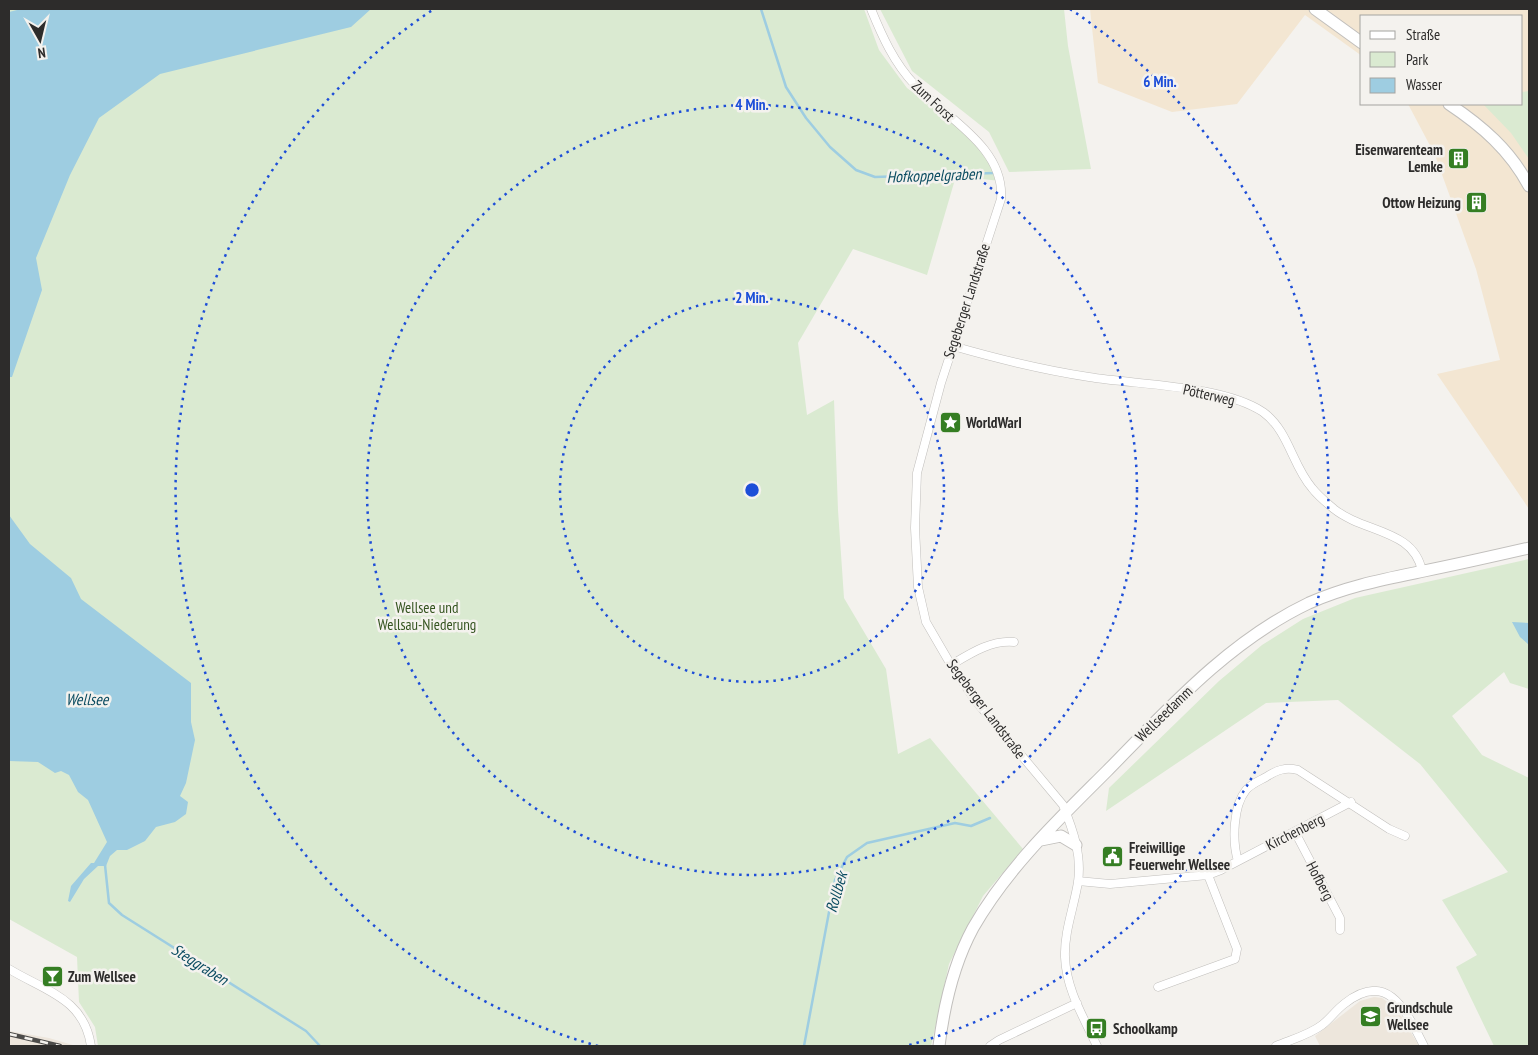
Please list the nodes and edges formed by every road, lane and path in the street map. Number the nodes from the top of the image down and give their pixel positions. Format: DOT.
graph roads {
  1 [pos="871,9"];
  2 [pos="1315,9"];
  3 [pos="1360,42"];
  4 [pos="1450,105"];
  5 [pos="1529,186"];
  6 [pos="1002,187"];
  7 [pos="953,346"];
  8 [pos="1529,548"];
  9 [pos="1422,571"];
  10 [pos="1014,642"];
  11 [pos="951,665"];
  12 [pos="1351,802"];
  13 [pos="1066,813"];
  14 [pos="1295,832"];
  15 [pos="1405,836"];
  16 [pos="1039,841"];
  17 [pos="1076,845"];
  18 [pos="1238,861"];
  19 [pos="1208,875"];
  20 [pos="1078,881"];
  21 [pos="1340,930"];
  22 [pos="9,969"];
  23 [pos="1158,988"];
  24 [pos="1076,1003"];
  25 [pos="91,1046"];
  26 [pos="939,1046"];
  27 [pos="990,1046"];
  28 [pos="1097,1046"];
  29 [pos="1276,1046"];
  30 [pos="1424,1046"];
  1 -- 6 [label="street, Zum Forst"];
  2 -- 3 [label="main road"];
  4 -- 5 [label="main road"];
  6 -- 7 [label="street, Segeberger Landstraße"];
  7 -- 9 [label="street, Pötterweg"];
  7 -- 11 [label="street, Segeberger Landstraße"];
  8 -- 9 [label="main road, Wellseedamm"];
  9 -- 13 [label="main road, Wellseedamm"];
  10 -- 11 [label="street"];
  11 -- 13 [label="street, Segeberger Landstraße"];
  12 -- 14 [label="street, Kirchenberg"];
  12 -- 15 [label="street"];
  12 -- 18 [label="street"];
  13 -- 16 [label="main road, Wellseedamm"];
  13 -- 17 [label="street, Segeberger Landstraße"];
  14 -- 18 [label="street, Kirchenberg"];
  14 -- 21 [label="street, Hofberg"];
  16 -- 17 [label="main road"];
  16 -- 26 [label="main road, Wellseedamm"];
  17 -- 20 [label="street, Segeberger Landstraße"];
  18 -- 19 [label="street, Kirchenberg"];
  19 -- 20 [label="street, Kirchenberg"];
  19 -- 23 [label="street"];
  20 -- 24 [label="street, Segeberger Landstraße"];
  22 -- 25 [label="street"];
  24 -- 27 [label="street"];
  24 -- 28 [label="street, Segeberger Landstraße"];
  29 -- 30 [label="street"];
}
